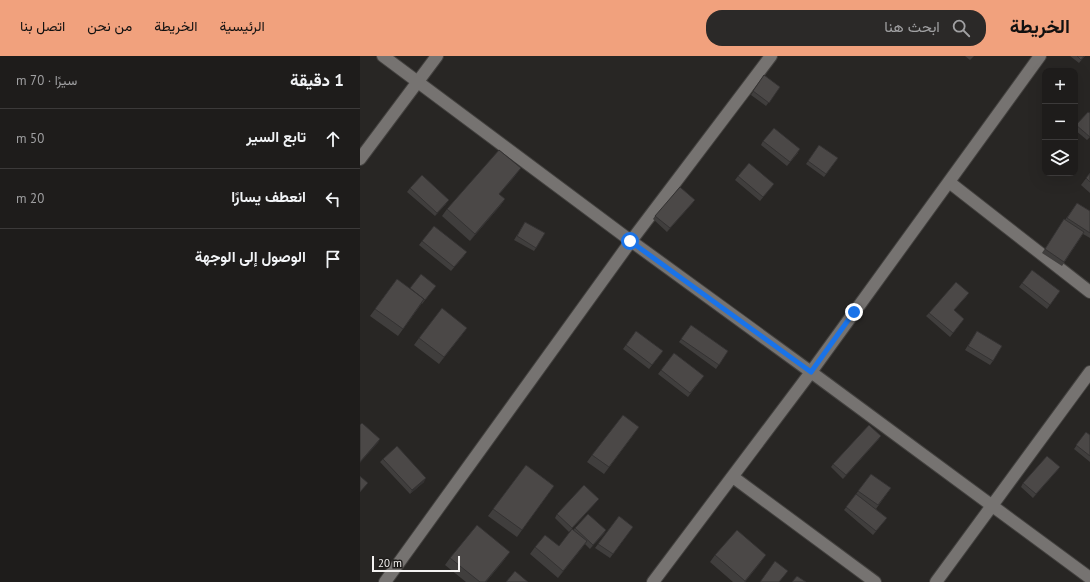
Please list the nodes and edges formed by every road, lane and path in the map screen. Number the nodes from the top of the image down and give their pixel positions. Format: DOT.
graph roads {
  1 [pos="382,56"];
  2 [pos="437,56"];
  3 [pos="771,56"];
  4 [pos="1040,56"];
  5 [pos="418,81"];
  6 [pos="360,159"];
  7 [pos="949,182"];
  8 [pos="630,241"];
  9 [pos="1090,292"];
  10 [pos="811,372"];
  11 [pos="1090,372"];
  12 [pos="733,477"];
  13 [pos="993,506"];
  14 [pos="1090,578"];
  15 [pos="385,582"];
  16 [pos="653,582"];
  17 [pos="875,582"];
  18 [pos="936,582"];
  1 -- 5 [label="street"];
  2 -- 5 [label="street"];
  3 -- 8 [label="street"];
  4 -- 7 [label="street"];
  5 -- 6 [label="street"];
  5 -- 8 [label="street"];
  7 -- 9 [label="street"];
  7 -- 10 [label="street"];
  8 -- 10 [label="street"];
  8 -- 15 [label="street"];
  10 -- 12 [label="street"];
  10 -- 13 [label="street"];
  11 -- 13 [label="street"];
  12 -- 16 [label="street"];
  12 -- 17 [label="street"];
  13 -- 14 [label="street"];
  13 -- 18 [label="street"];
}
